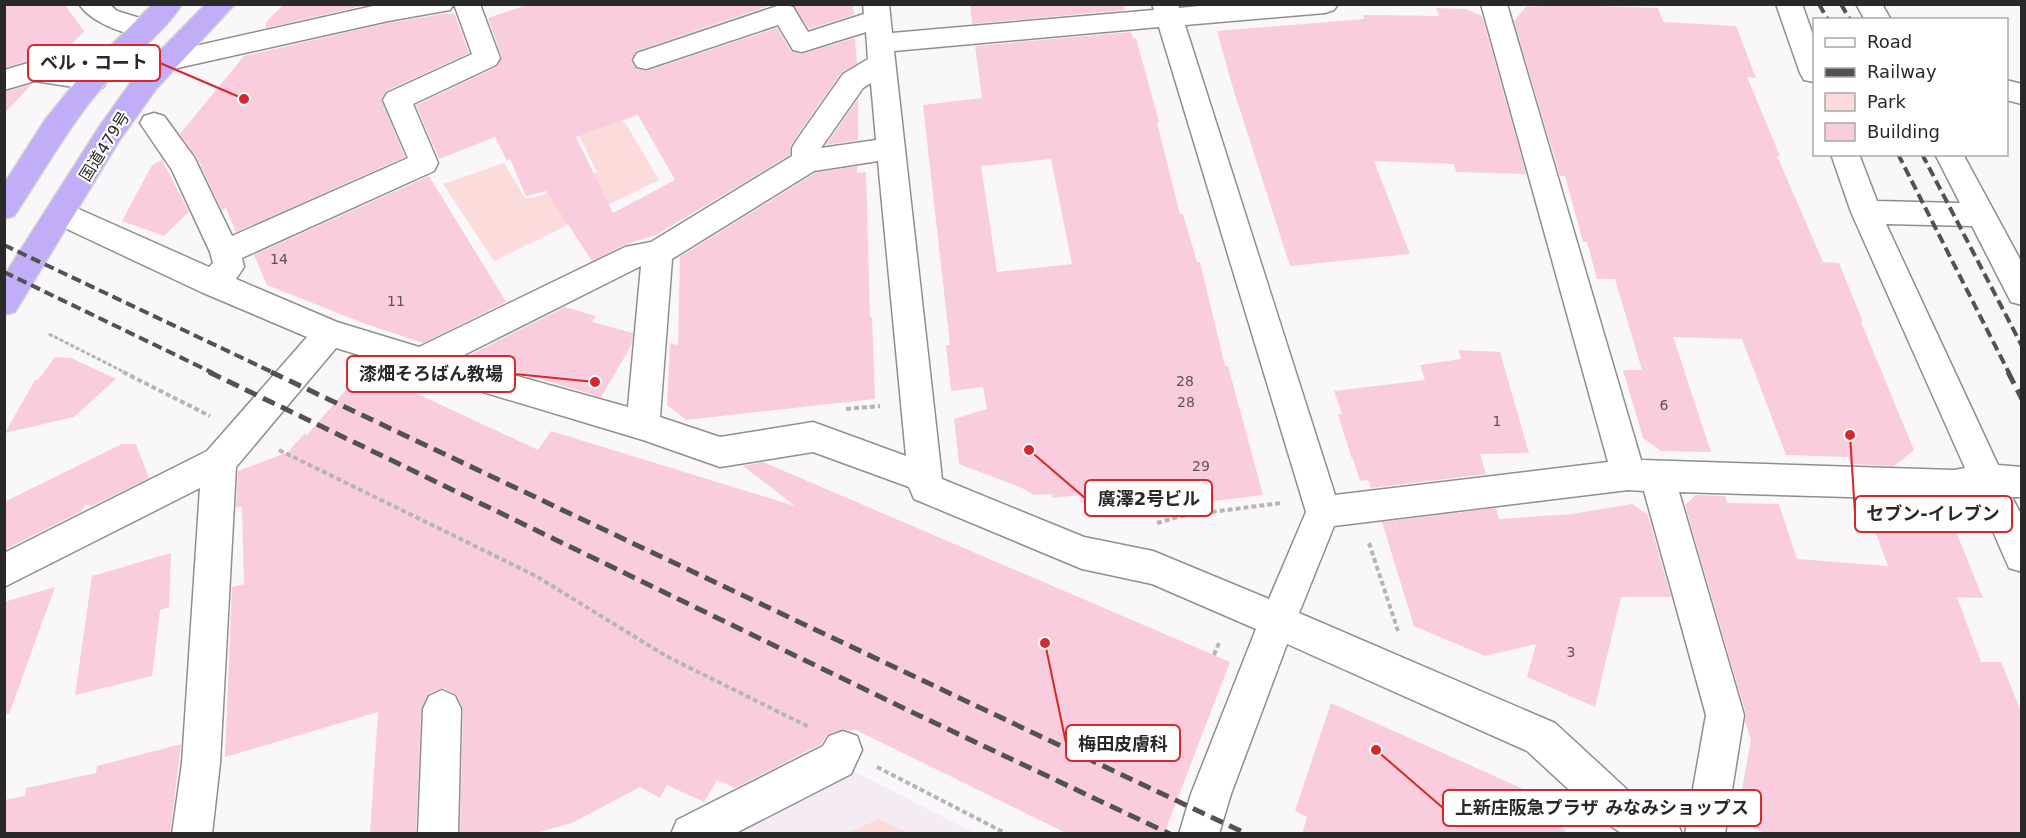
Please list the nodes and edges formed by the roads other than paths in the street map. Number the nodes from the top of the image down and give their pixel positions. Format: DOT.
graph roads {
  1 [pos="92,4"];
  2 [pos="169,4"];
  3 [pos="222,4"];
  4 [pos="441,4"];
  5 [pos="467,4"];
  6 [pos="1325,4"];
  7 [pos="1494,4"];
  8 [pos="1789,4"];
  9 [pos="1869,4"];
  10 [pos="782,9"];
  11 [pos="1166,11"];
  12 [pos="1877,18"];
  13 [pos="144,28"];
  14 [pos="879,32"];
  15 [pos="646,60"];
  16 [pos="164,62"];
  17 [pos="1812,62"];
  18 [pos="4,80"];
  19 [pos="93,80"];
  20 [pos="154,123"];
  21 [pos="889,149"];
  22 [pos="1846,156"];
  23 [pos="1950,156"];
  24 [pos="807,161"];
  25 [pos="15,174"];
  26 [pos="4,208"];
  27 [pos="1866,212"];
  28 [pos="62,214"];
  29 [pos="1980,215"];
  30 [pos="2008,247"];
  31 [pos="225,252"];
  32 [pos="657,253"];
  33 [pos="212,283"];
  34 [pos="2022,293"];
  35 [pos="4,303"];
  36 [pos="330,333"];
  37 [pos="421,361"];
  38 [pos="643,426"];
  39 [pos="219,462"];
  40 [pos="1642,476"];
  41 [pos="923,477"];
  42 [pos="1986,480"];
  43 [pos="2022,482"];
  44 [pos="1323,512"];
  45 [pos="2022,556"];
  46 [pos="4,571"];
  47 [pos="1280,621"];
  48 [pos="442,709"];
  49 [pos="843,750"];
  50 [pos="192,834"];
  51 [pos="438,834"];
  52 [pos="691,834"];
  53 [pos="1199,834"];
  54 [pos="1662,834"];
  55 [pos="1705,834"];
  1 -- 13 [label="street"];
  2 -- 13 [label="highway"];
  3 -- 16 [label="highway, 国道479号"];
  4 -- 16 [label="street"];
  5 -- 31 [label="street"];
  6 -- 11 [label="street"];
  7 -- 40 [label="street"];
  8 -- 17 [label="street"];
  9 -- 12 [label="street"];
  10 -- 14 [label="street"];
  10 -- 15 [label="street"];
  11 -- 14 [label="street"];
  11 -- 44 [label="street"];
  13 -- 19 [label="highway"];
  14 -- 21 [label="street"];
  14 -- 24 [label="street"];
  16 -- 28 [label="highway, 国道479号"];
  18 -- 19 [label="street"];
  19 -- 25 [label="highway"];
  20 -- 31 [label="street"];
  21 -- 24 [label="street"];
  21 -- 41 [label="street"];
  22 -- 27 [label="street"];
  23 -- 29 [label="street"];
  24 -- 32 [label="street"];
  25 -- 26 [label="highway"];
  27 -- 29 [label="street"];
  27 -- 42 [label="street"];
  28 -- 33 [label="street"];
  28 -- 35 [label="highway, 国道479号"];
  29 -- 30 [label="street"];
  30 -- 34 [label="street"];
  31 -- 33 [label="street"];
  32 -- 37 [label="street"];
  32 -- 38 [label="street"];
  33 -- 36 [label="street"];
  36 -- 37 [label="street"];
  36 -- 39 [label="street"];
  37 -- 38 [label="street"];
  38 -- 41 [label="street"];
  39 -- 46 [label="street"];
  39 -- 50 [label="street"];
  40 -- 42 [label="street"];
  40 -- 44 [label="street"];
  40 -- 55 [label="street"];
  41 -- 47 [label="street"];
  42 -- 43 [label="street"];
  42 -- 45 [label="street"];
  44 -- 47 [label="street"];
  47 -- 53 [label="street"];
  47 -- 54 [label="street"];
  48 -- 51 [label="street"];
  49 -- 52 [label="street"];
}
